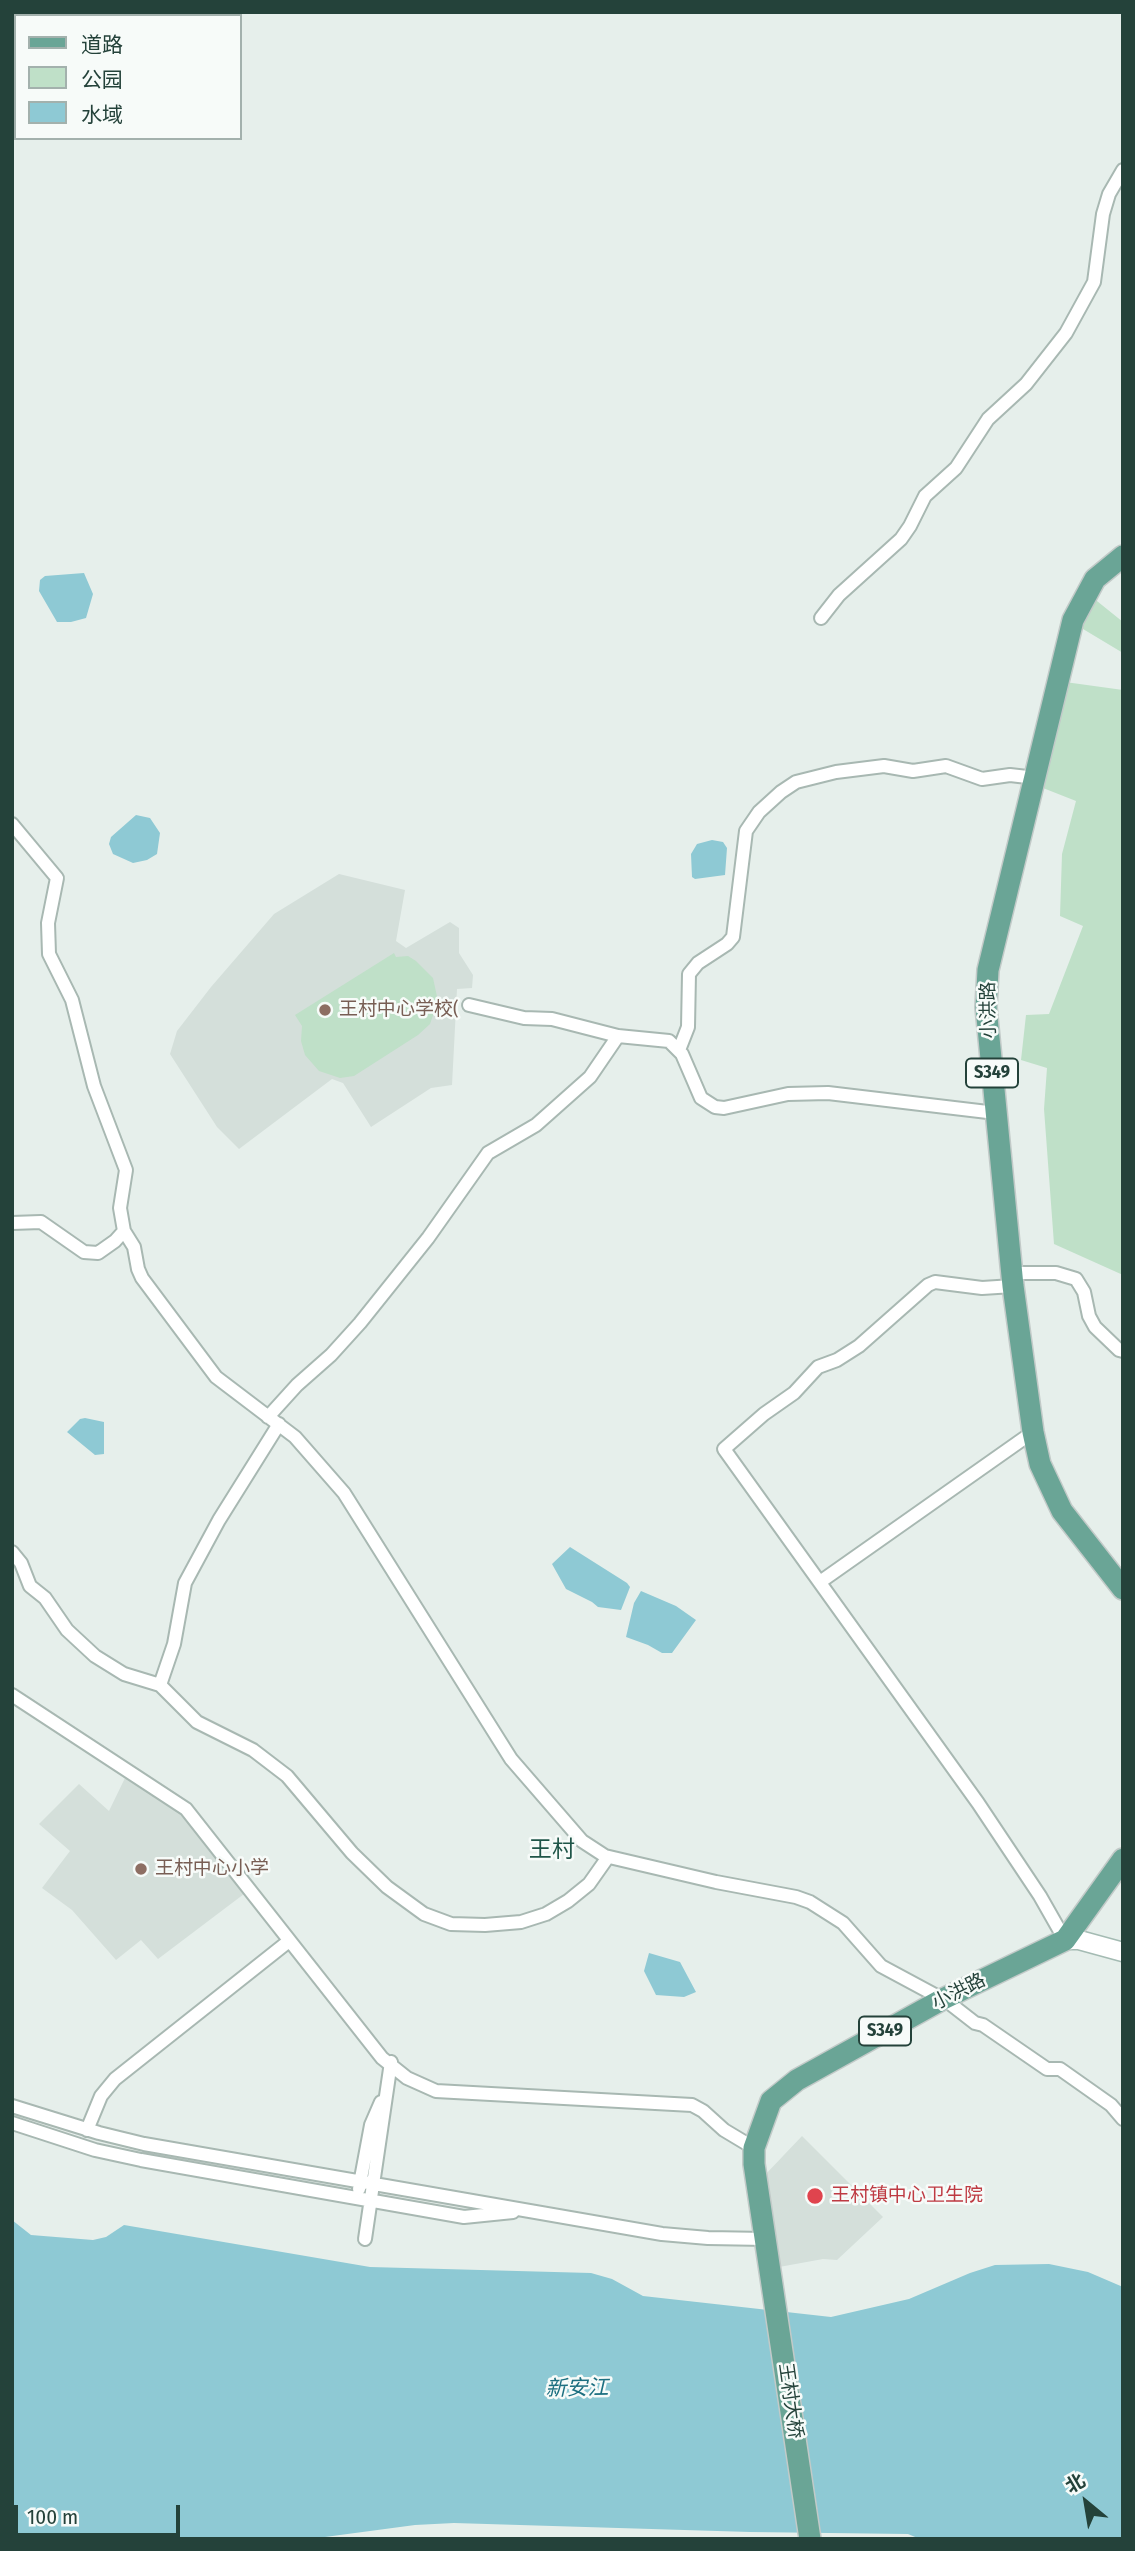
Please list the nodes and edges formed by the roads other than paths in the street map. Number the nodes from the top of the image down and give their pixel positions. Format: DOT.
graph roads {
  1 [pos="1123,170"];
  2 [pos="1123,556"];
  3 [pos="821,618"];
  4 [pos="1036,778"];
  5 [pos="12,824"];
  6 [pos="469,1005"];
  7 [pos="618,1036"];
  8 [pos="679,1049"];
  9 [pos="996,1113"];
  10 [pos="12,1223"];
  11 [pos="124,1231"];
  12 [pos="1013,1279"];
  13 [pos="1123,1352"];
  14 [pos="274,1420"];
  15 [pos="1032,1432"];
  16 [pos="12,1552"];
  17 [pos="820,1582"];
  18 [pos="1123,1589"];
  19 [pos="160,1685"];
  20 [pos="12,1695"];
  21 [pos="608,1857"];
  22 [pos="1123,1859"];
  23 [pos="1065,1940"];
  24 [pos="289,1941"];
  25 [pos="1123,1952"];
  26 [pos="943,1999"];
  27 [pos="393,2066"];
  28 [pos="12,2106"];
  29 [pos="1123,2119"];
  30 [pos="12,2123"];
  31 [pos="87,2130"];
  32 [pos="754,2148"];
  33 [pos="360,2182"];
  34 [pos="357,2198"];
  35 [pos="531,2210"];
  36 [pos="365,2239"];
  37 [pos="766,2239"];
  38 [pos="770,2264"];
  39 [pos="810,2539"];
  1 -- 3 [label="street"];
  2 -- 4 [label="main road, 小洪路 / S349"];
  4 -- 8 [label="street"];
  4 -- 9 [label="main road, 小洪路 / S349"];
  5 -- 11 [label="street"];
  6 -- 7 [label="street"];
  7 -- 8 [label="street"];
  7 -- 14 [label="street"];
  8 -- 9 [label="street"];
  9 -- 12 [label="main road, 小洪路 / S349"];
  10 -- 11 [label="street"];
  11 -- 14 [label="street"];
  12 -- 13 [label="street"];
  12 -- 15 [label="main road, 小洪路 / S349"];
  12 -- 17 [label="street"];
  14 -- 19 [label="street"];
  14 -- 21 [label="street"];
  15 -- 17 [label="street"];
  15 -- 18 [label="main road, 小洪路 / S349"];
  16 -- 19 [label="street"];
  17 -- 23 [label="street"];
  19 -- 21 [label="street"];
  20 -- 24 [label="street"];
  21 -- 26 [label="street"];
  22 -- 23 [label="main road, 小洪路 / S349"];
  23 -- 25 [label="main road"];
  23 -- 26 [label="main road, 小洪路 / S349"];
  24 -- 27 [label="street"];
  24 -- 31 [label="street"];
  26 -- 29 [label="street"];
  26 -- 32 [label="main road, 小洪路 / S349"];
  27 -- 32 [label="street"];
  27 -- 33 [label="street"];
  27 -- 36 [label="street"];
  28 -- 31 [label="street"];
  30 -- 34 [label="street"];
  31 -- 33 [label="street"];
  32 -- 37 [label="main road, 小洪路 / S349"];
  33 -- 34 [label="street"];
  33 -- 35 [label="street"];
  34 -- 35 [label="street"];
  35 -- 37 [label="street"];
  37 -- 38 [label="main road, 小洪路 / S349"];
  38 -- 39 [label="main road, 王村大桥 / S349"];
}
